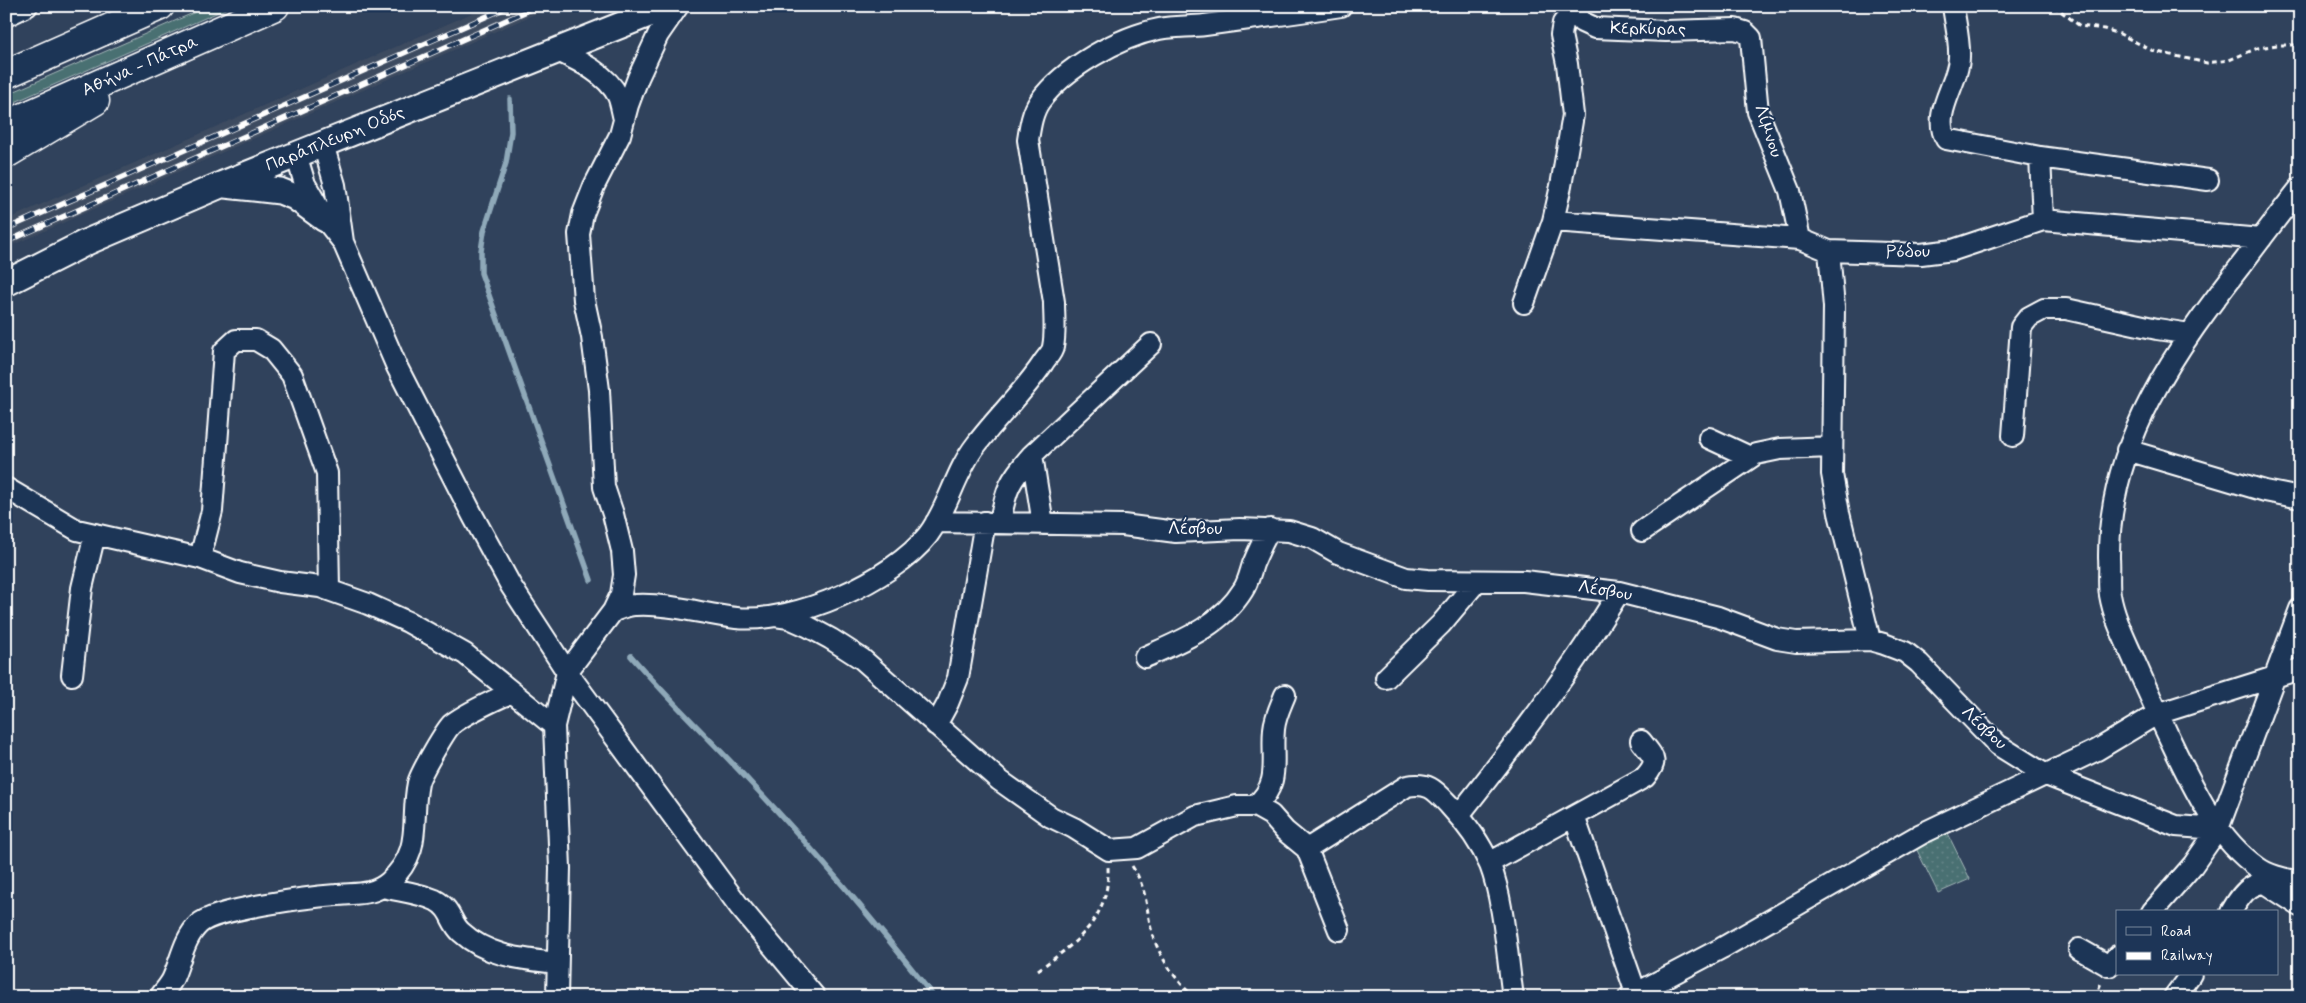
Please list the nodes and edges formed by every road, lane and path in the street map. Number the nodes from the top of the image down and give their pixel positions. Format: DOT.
graph roads {
  1 [pos="27,6"];
  2 [pos="160,6"];
  3 [pos="275,6"];
  4 [pos="669,6"];
  5 [pos="678,6"];
  6 [pos="1342,6"];
  7 [pos="1953,6"];
  8 [pos="2054,6"];
  9 [pos="1572,9"];
  10 [pos="6,16"];
  11 [pos="1735,29"];
  12 [pos="2300,46"];
  13 [pos="558,51"];
  14 [pos="149,62"];
  15 [pos="6,74"];
  16 [pos="624,120"];
  17 [pos="6,125"];
  18 [pos="323,144"];
  19 [pos="6,154"];
  20 [pos="296,154"];
  21 [pos="2040,157"];
  22 [pos="2208,180"];
  23 [pos="223,184"];
  24 [pos="2300,188"];
  25 [pos="325,219"];
  26 [pos="2043,220"];
  27 [pos="1553,221"];
  28 [pos="1800,239"];
  29 [pos="2261,239"];
  30 [pos="343,242"];
  31 [pos="1829,251"];
  32 [pos="6,283"];
  33 [pos="1524,303"];
  34 [pos="2190,334"];
  35 [pos="1151,344"];
  36 [pos="2013,436"];
  37 [pos="1709,438"];
  38 [pos="1832,446"];
  39 [pos="2127,450"];
  40 [pos="1032,455"];
  41 [pos="1750,457"];
  42 [pos="6,488"];
  43 [pos="2300,498"];
  44 [pos="936,522"];
  45 [pos="993,522"];
  46 [pos="1043,524"];
  47 [pos="1270,530"];
  48 [pos="1642,531"];
  49 [pos="95,534"];
  50 [pos="200,558"];
  51 [pos="1477,580"];
  52 [pos="329,590"];
  53 [pos="1620,592"];
  54 [pos="2300,609"];
  55 [pos="613,611"];
  56 [pos="772,616"];
  57 [pos="1870,640"];
  58 [pos="1145,658"];
  59 [pos="2300,669"];
  60 [pos="567,672"];
  61 [pos="72,675"];
  62 [pos="2275,676"];
  63 [pos="1386,678"];
  64 [pos="512,692"];
  65 [pos="1285,695"];
  66 [pos="2157,714"];
  67 [pos="936,725"];
  68 [pos="554,726"];
  69 [pos="1641,741"];
  70 [pos="2046,775"];
  71 [pos="1255,806"];
  72 [pos="1459,816"];
  73 [pos="1574,816"];
  74 [pos="2218,829"];
  75 [pos="1307,849"];
  76 [pos="1109,850"];
  77 [pos="1489,863"];
  78 [pos="2282,881"];
  79 [pos="383,887"];
  80 [pos="2300,906"];
  81 [pos="2154,910"];
  82 [pos="2232,910"];
  83 [pos="1339,930"];
  84 [pos="2079,949"];
  85 [pos="2116,957"];
  86 [pos="557,963"];
  87 [pos="1038,970"];
  88 [pos="2189,976"];
  89 [pos="1633,995"];
  90 [pos="160,997"];
  91 [pos="557,997"];
  92 [pos="815,997"];
  93 [pos="1193,997"];
  94 [pos="1513,997"];
  95 [pos="2174,997"];
  1 -- 10 [label="street"];
  2 -- 15 [label="highway"];
  3 -- 14 [label="highway, Αθήνα - Πάτρα"];
  4 -- 13 [label="main road, Παράπλευρη Οδός"];
  5 -- 16 [label="street"];
  6 -- 44 [label="street"];
  7 -- 21 [label="street"];
  8 -- 12 [label="path"];
  9 -- 11 [label="street, Κερκύρας"];
  9 -- 27 [label="street"];
  11 -- 28 [label="street, Λίμνου"];
  13 -- 16 [label="street"];
  13 -- 18 [label="main road, Παράπλευρη Οδός"];
  14 -- 17 [label="highway, Αθήνα - Πάτρα"];
  14 -- 19 [label="highway"];
  16 -- 55 [label="street"];
  18 -- 20 [label="main road, Παράπλευρη Οδός"];
  18 -- 30 [label="street"];
  20 -- 23 [label="main road, Παράπλευρη Οδός"];
  20 -- 25 [label="street"];
  21 -- 22 [label="street"];
  21 -- 26 [label="street"];
  23 -- 25 [label="main road"];
  23 -- 32 [label="main road, Παράπλευρη Οδός"];
  24 -- 29 [label="street"];
  25 -- 30 [label="street"];
  26 -- 29 [label="street, Ρόδου"];
  26 -- 31 [label="street, Ρόδου"];
  27 -- 28 [label="street, Ρόδου"];
  27 -- 33 [label="street"];
  28 -- 31 [label="street, Ρόδου"];
  29 -- 34 [label="street"];
  30 -- 60 [label="street"];
  31 -- 38 [label="street"];
  34 -- 36 [label="street"];
  34 -- 39 [label="street"];
  35 -- 40 [label="street"];
  37 -- 41 [label="street"];
  38 -- 41 [label="street"];
  38 -- 57 [label="street"];
  39 -- 43 [label="street"];
  39 -- 66 [label="street"];
  40 -- 45 [label="street"];
  40 -- 46 [label="street"];
  41 -- 48 [label="street"];
  42 -- 49 [label="street"];
  44 -- 45 [label="street, Λέσβου"];
  44 -- 56 [label="street"];
  45 -- 46 [label="street, Λέσβου"];
  45 -- 67 [label="street"];
  46 -- 47 [label="street, Λέσβου"];
  47 -- 51 [label="street, Λέσβου"];
  47 -- 58 [label="street"];
  49 -- 50 [label="street"];
  49 -- 61 [label="street"];
  50 -- 52 [label="street"];
  50 -- 52 [label="street"];
  51 -- 53 [label="street, Λέσβου"];
  51 -- 63 [label="street"];
  52 -- 64 [label="street"];
  53 -- 57 [label="street, Λέσβου"];
  53 -- 72 [label="street"];
  54 -- 62 [label="street"];
  55 -- 56 [label="street"];
  55 -- 60 [label="street"];
  56 -- 67 [label="street"];
  57 -- 70 [label="street, Λέσβου"];
  59 -- 62 [label="street"];
  60 -- 68 [label="street"];
  60 -- 92 [label="street"];
  62 -- 66 [label="street"];
  62 -- 74 [label="street"];
  64 -- 68 [label="street"];
  64 -- 79 [label="street"];
  65 -- 71 [label="street"];
  66 -- 70 [label="street"];
  66 -- 74 [label="street"];
  67 -- 76 [label="street"];
  68 -- 86 [label="street"];
  69 -- 73 [label="street"];
  70 -- 74 [label="street, Λέσβου"];
  70 -- 89 [label="street"];
  71 -- 75 [label="street"];
  71 -- 76 [label="street"];
  72 -- 75 [label="street"];
  72 -- 77 [label="street"];
  73 -- 77 [label="street"];
  73 -- 89 [label="street"];
  74 -- 78 [label="street"];
  74 -- 81 [label="street"];
  75 -- 83 [label="street"];
  76 -- 87 [label="path"];
  76 -- 93 [label="path"];
  77 -- 94 [label="street"];
  78 -- 80 [label="street"];
  78 -- 82 [label="street"];
  79 -- 86 [label="street"];
  79 -- 90 [label="street"];
  84 -- 85 [label="street"];
  86 -- 91 [label="street"];
  88 -- 95 [label="street"];
}
